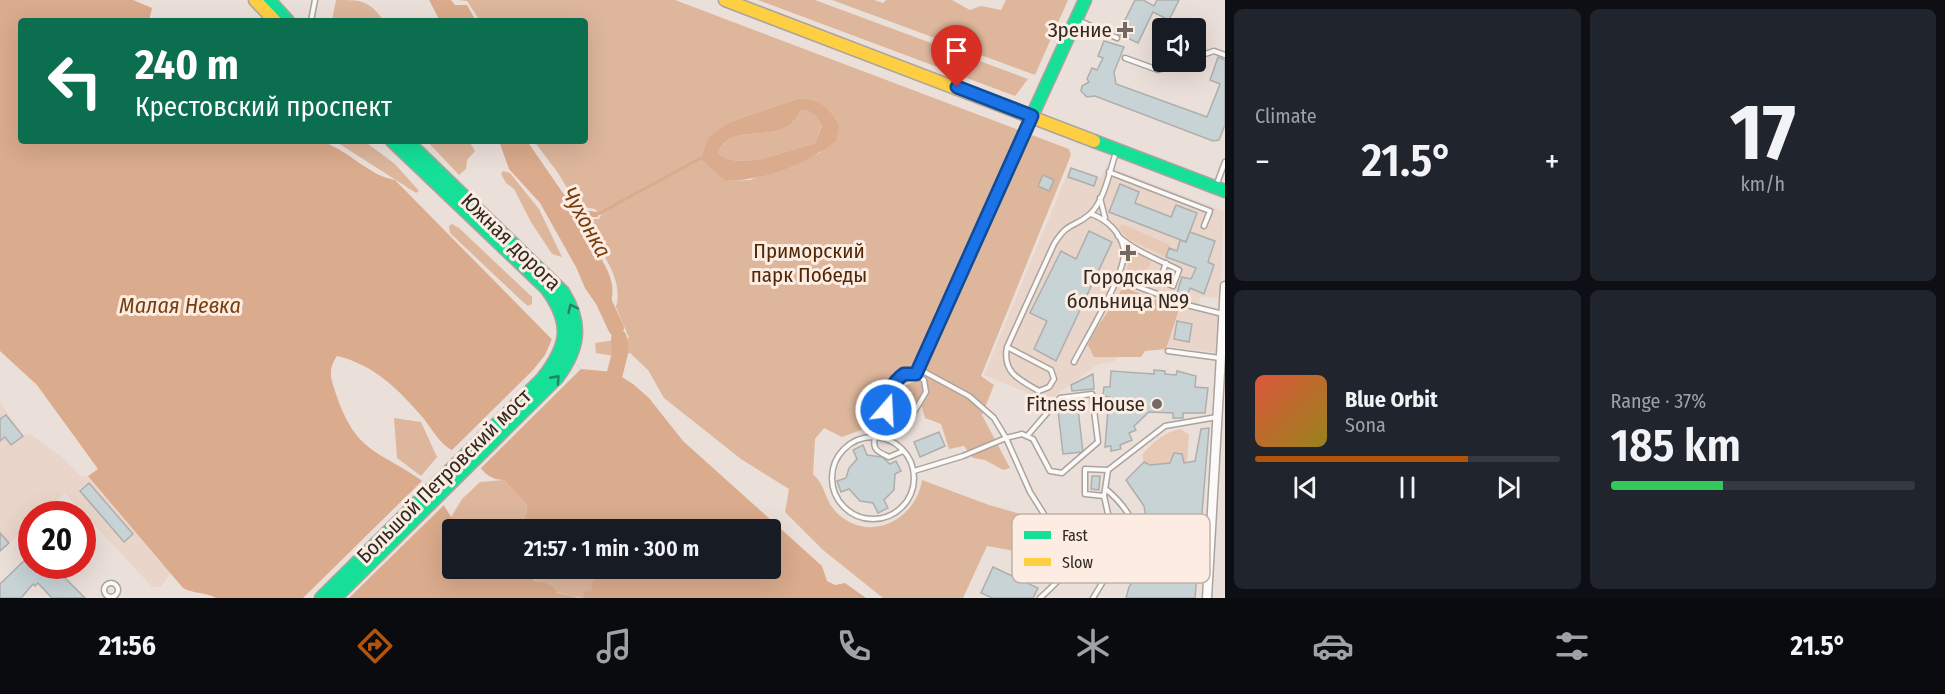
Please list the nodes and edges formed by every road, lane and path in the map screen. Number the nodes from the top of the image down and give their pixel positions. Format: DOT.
graph roads {
  1 [pos="255,0"];
  2 [pos="268,0"];
  3 [pos="315,0"];
  4 [pos="724,0"];
  5 [pos="1085,0"];
  6 [pos="272,18"];
  7 [pos="285,18"];
  8 [pos="312,18"];
  9 [pos="1076,19"];
  10 [pos="1117,38"];
  11 [pos="1206,54"];
  12 [pos="1225,55"];
  13 [pos="1125,58"];
  14 [pos="1152,68"];
  15 [pos="1032,116"];
  16 [pos="395,144"];
  17 [pos="410,144"];
  18 [pos="1117,149"];
  19 [pos="1225,162"];
  20 [pos="1109,172"];
  21 [pos="1220,189"];
  22 [pos="1100,198"];
  23 [pos="1091,213"];
  24 [pos="1105,219"];
  25 [pos="1204,226"];
  26 [pos="1118,235"];
  27 [pos="1128,244"];
  28 [pos="1124,252"];
  29 [pos="1166,263"];
  30 [pos="1117,279"];
  31 [pos="1225,286"];
  32 [pos="1223,314"];
  33 [pos="1006,347"];
  34 [pos="1168,351"];
  35 [pos="567,355"];
  36 [pos="1221,358"];
  37 [pos="1074,362"];
  38 [pos="918,371"];
  39 [pos="1217,417"];
  40 [pos="897,420"];
  41 [pos="1028,435"];
  42 [pos="875,437"];
  43 [pos="1006,438"];
  44 [pos="888,440"];
  45 [pos="903,451"];
  46 [pos="1108,470"];
  47 [pos="914,471"];
  48 [pos="1107,490"];
  49 [pos="1104,496"];
  50 [pos="1043,514"];
  51 [pos="1108,514"];
  52 [pos="1130,514"];
  53 [pos="1210,544"];
  54 [pos="1054,583"];
  55 [pos="1102,583"];
  56 [pos="1208,583"];
  57 [pos="321,598"];
  58 [pos="335,598"];
  59 [pos="1040,598"];
  60 [pos="1093,598"];
  61 [pos="1207,598"];
  1 -- 6 [label="street"];
  2 -- 7 [label="street"];
  3 -- 8 [label="lane"];
  4 -- 15 [label="street"];
  5 -- 9 [label="street"];
  9 -- 10 [label="lane"];
  9 -- 15 [label="street"];
  11 -- 12 [label="lane"];
  13 -- 14 [label="lane"];
  15 -- 18 [label="street"];
  15 -- 38 [label="lane"];
  16 -- 35 [label="street, Южная дорога"];
  35 -- 17 [label="street, Южная дорога, one-way"];
  18 -- 20 [label="lane"];
  18 -- 21 [label="street"];
  19 -- 21 [label="lane"];
  20 -- 22 [label="lane"];
  20 -- 25 [label="lane"];
  22 -- 23 [label="lane"];
  22 -- 24 [label="lane"];
  23 -- 24 [label="lane"];
  23 -- 33 [label="lane"];
  24 -- 26 [label="lane"];
  26 -- 27 [label="lane"];
  26 -- 28 [label="lane"];
  27 -- 28 [label="lane"];
  27 -- 29 [label="lane"];
  28 -- 30 [label="lane"];
  29 -- 29 [label="lane"];
  30 -- 32 [label="lane"];
  30 -- 37 [label="lane"];
  31 -- 32 [label="street"];
  32 -- 36 [label="street"];
  33 -- 33 [label="lane"];
  34 -- 36 [label="lane"];
  35 -- 57 [label="street, Большой Петровский мост"];
  58 -- 35 [label="street, Большой Петровский мост, one-way"];
  36 -- 39 [label="street"];
  38 -- 40 [label="lane"];
  38 -- 40 [label="lane"];
  38 -- 43 [label="lane"];
  39 -- 46 [label="lane"];
  39 -- 53 [label="street"];
  40 -- 44 [label="lane"];
  41 -- 41 [label="lane"];
  41 -- 43 [label="lane"];
  42 -- 44 [label="lane"];
  42 -- 45 [label="lane"];
  42 -- 47 [label="lane"];
  43 -- 47 [label="lane"];
  43 -- 50 [label="lane"];
  44 -- 45 [label="lane"];
  45 -- 47 [label="lane"];
  46 -- 48 [label="lane"];
  46 -- 49 [label="lane"];
  48 -- 49 [label="lane"];
  48 -- 52 [label="lane"];
  49 -- 51 [label="lane"];
  54 -- 59 [label="lane"];
  55 -- 60 [label="lane"];
  56 -- 61 [label="street"];
}
